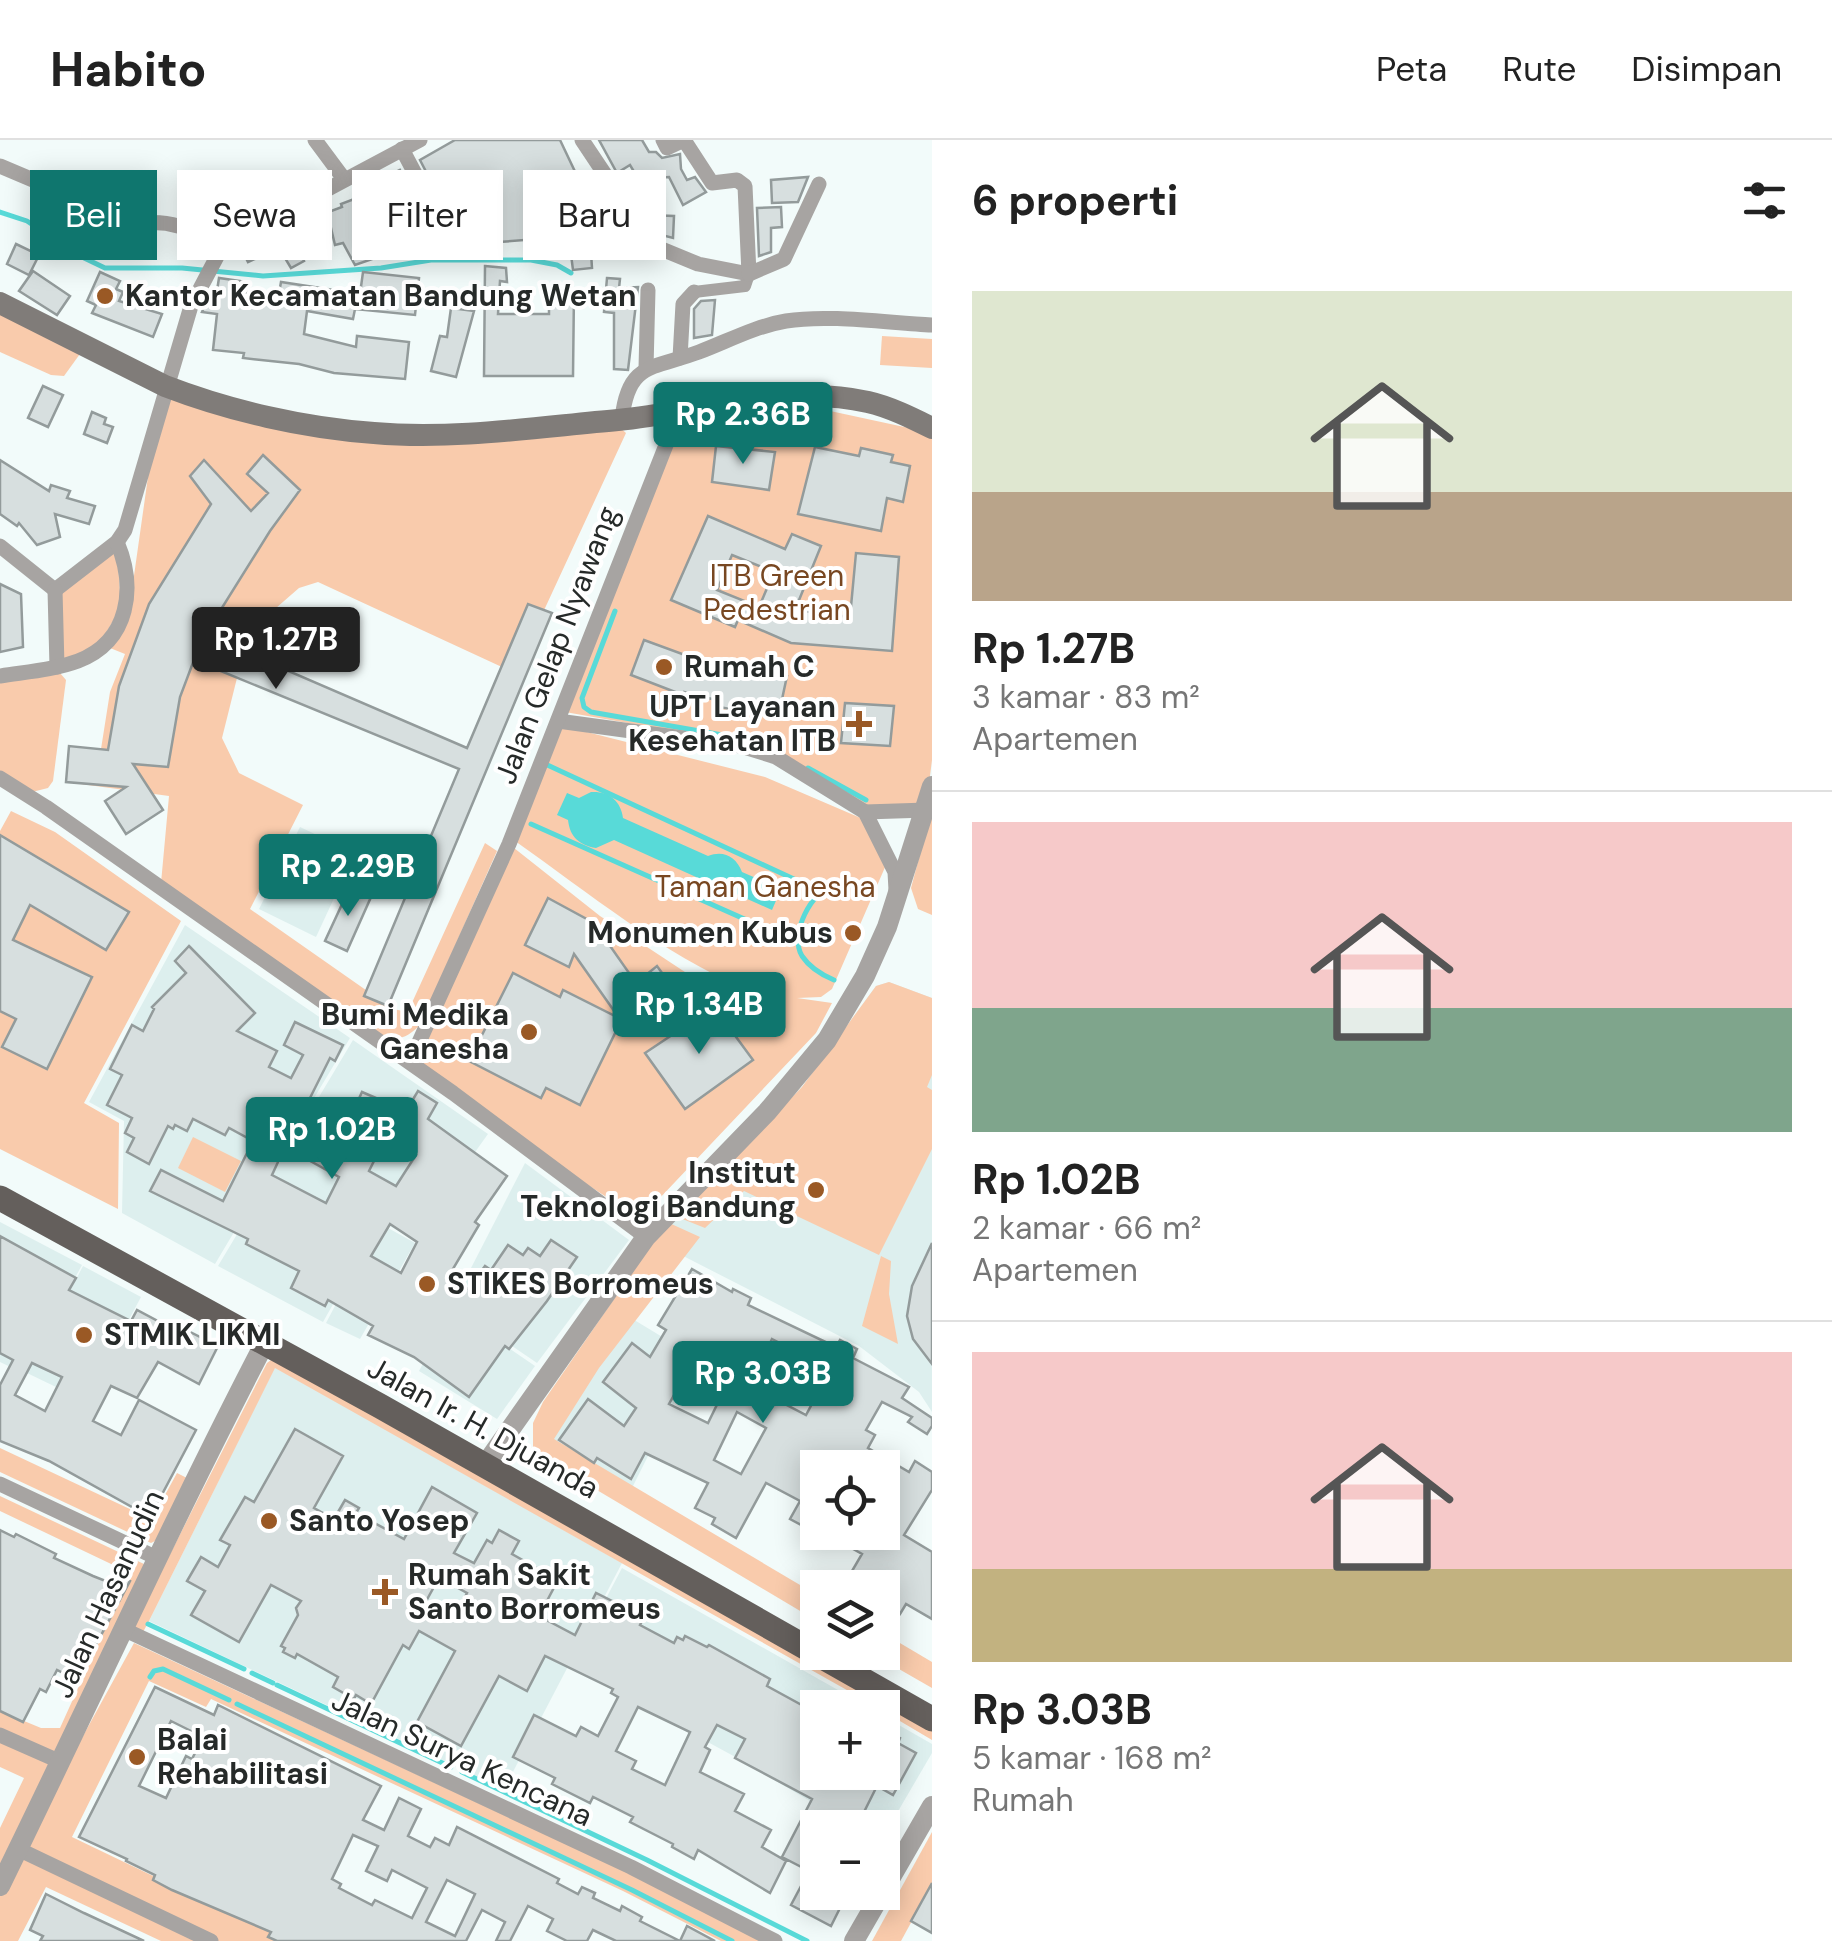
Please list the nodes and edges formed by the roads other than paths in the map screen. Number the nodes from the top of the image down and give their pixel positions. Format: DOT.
graph roads {
  1 [pos="316,140"];
  2 [pos="420,140"];
  3 [pos="582,140"];
  4 [pos="663,140"];
  5 [pos="402,149"];
  6 [pos="0,166"];
  7 [pos="413,170"];
  8 [pos="344,179"];
  9 [pos="818,184"];
  10 [pos="332,185"];
  11 [pos="177,224"];
  12 [pos="213,260"];
  13 [pos="749,274"];
  14 [pos="648,290"];
  15 [pos="694,292"];
  16 [pos="0,303"];
  17 [pos="932,325"];
  18 [pos="680,358"];
  19 [pos="646,368"];
  20 [pos="165,386"];
  21 [pos="679,412"];
  22 [pos="622,419"];
  23 [pos="932,428"];
  24 [pos="117,542"];
  25 [pos="0,546"];
  26 [pos="55,590"];
  27 [pos="58,667"];
  28 [pos="0,676"];
  29 [pos="558,720"];
  30 [pos="0,778"];
  31 [pos="932,786"];
  32 [pos="927,810"];
  33 [pos="865,812"];
  34 [pos="897,904"];
  35 [pos="410,1062"];
  36 [pos="0,1180"];
  37 [pos="0,1198"];
  38 [pos="646,1236"];
  39 [pos="269,1336"];
  40 [pos="489,1459"];
  41 [pos="0,1484"];
  42 [pos="156,1558"];
  43 [pos="800,1626"];
  44 [pos="123,1630"];
  45 [pos="878,1670"];
  46 [pos="932,1701"];
  47 [pos="932,1719"];
  48 [pos="0,1735"];
  49 [pos="61,1762"];
  50 [pos="932,1806"];
  51 [pos="18,1849"];
  52 [pos="2,1875"];
  53 [pos="211,1941"];
  54 [pos="775,1941"];
  55 [pos="854,1941"];
  1 -- 8 [label="street"];
  2 -- 5 [label="street"];
  3 -- 13 [label="street"];
  4 -- 13 [label="street"];
  5 -- 7 [label="street"];
  5 -- 8 [label="street"];
  6 -- 11 [label="street"];
  8 -- 10 [label="street"];
  9 -- 13 [label="street"];
  12 -- 20 [label="street"];
  13 -- 15 [label="street"];
  14 -- 19 [label="street"];
  15 -- 18 [label="street"];
  16 -- 20 [label="main road"];
  17 -- 18 [label="street"];
  18 -- 19 [label="street"];
  19 -- 22 [label="street"];
  20 -- 22 [label="main road"];
  20 -- 24 [label="street"];
  21 -- 22 [label="main road"];
  21 -- 23 [label="main road"];
  21 -- 29 [label="street, Jalan Gelap Nyawang"];
  24 -- 26 [label="street"];
  24 -- 27 [label="street"];
  25 -- 26 [label="street"];
  26 -- 27 [label="street"];
  27 -- 28 [label="street"];
  29 -- 33 [label="street"];
  29 -- 35 [label="street, Jalan Gelap Nyawang"];
  30 -- 35 [label="street"];
  31 -- 32 [label="street"];
  32 -- 33 [label="street"];
  32 -- 34 [label="street"];
  33 -- 34 [label="street"];
  34 -- 38 [label="street"];
  35 -- 38 [label="street"];
  36 -- 39 [label="main road, Jalan Ir. H. Djuanda"];
  37 -- 39 [label="main road, Jalan Ir. H. Djuanda"];
  38 -- 40 [label="street"];
  39 -- 40 [label="main road, Jalan Ir. H. Djuanda"];
  39 -- 42 [label="street, Jalan Hasanudin"];
  40 -- 43 [label="main road, Jalan Ir. H. Djuanda"];
  40 -- 47 [label="main road, Jalan Ir. H. Djuanda"];
  41 -- 42 [label="street"];
  42 -- 44 [label="street, Jalan Hasanudin"];
  44 -- 49 [label="street, Jalan Hasanudin"];
  44 -- 54 [label="street, Jalan Surya Kencana"];
  45 -- 46 [label="main road"];
  48 -- 49 [label="street"];
  49 -- 51 [label="street, Jalan Hasanudin"];
  50 -- 55 [label="street"];
  51 -- 52 [label="street, Jalan Hasanudin"];
  51 -- 53 [label="street"];
}
